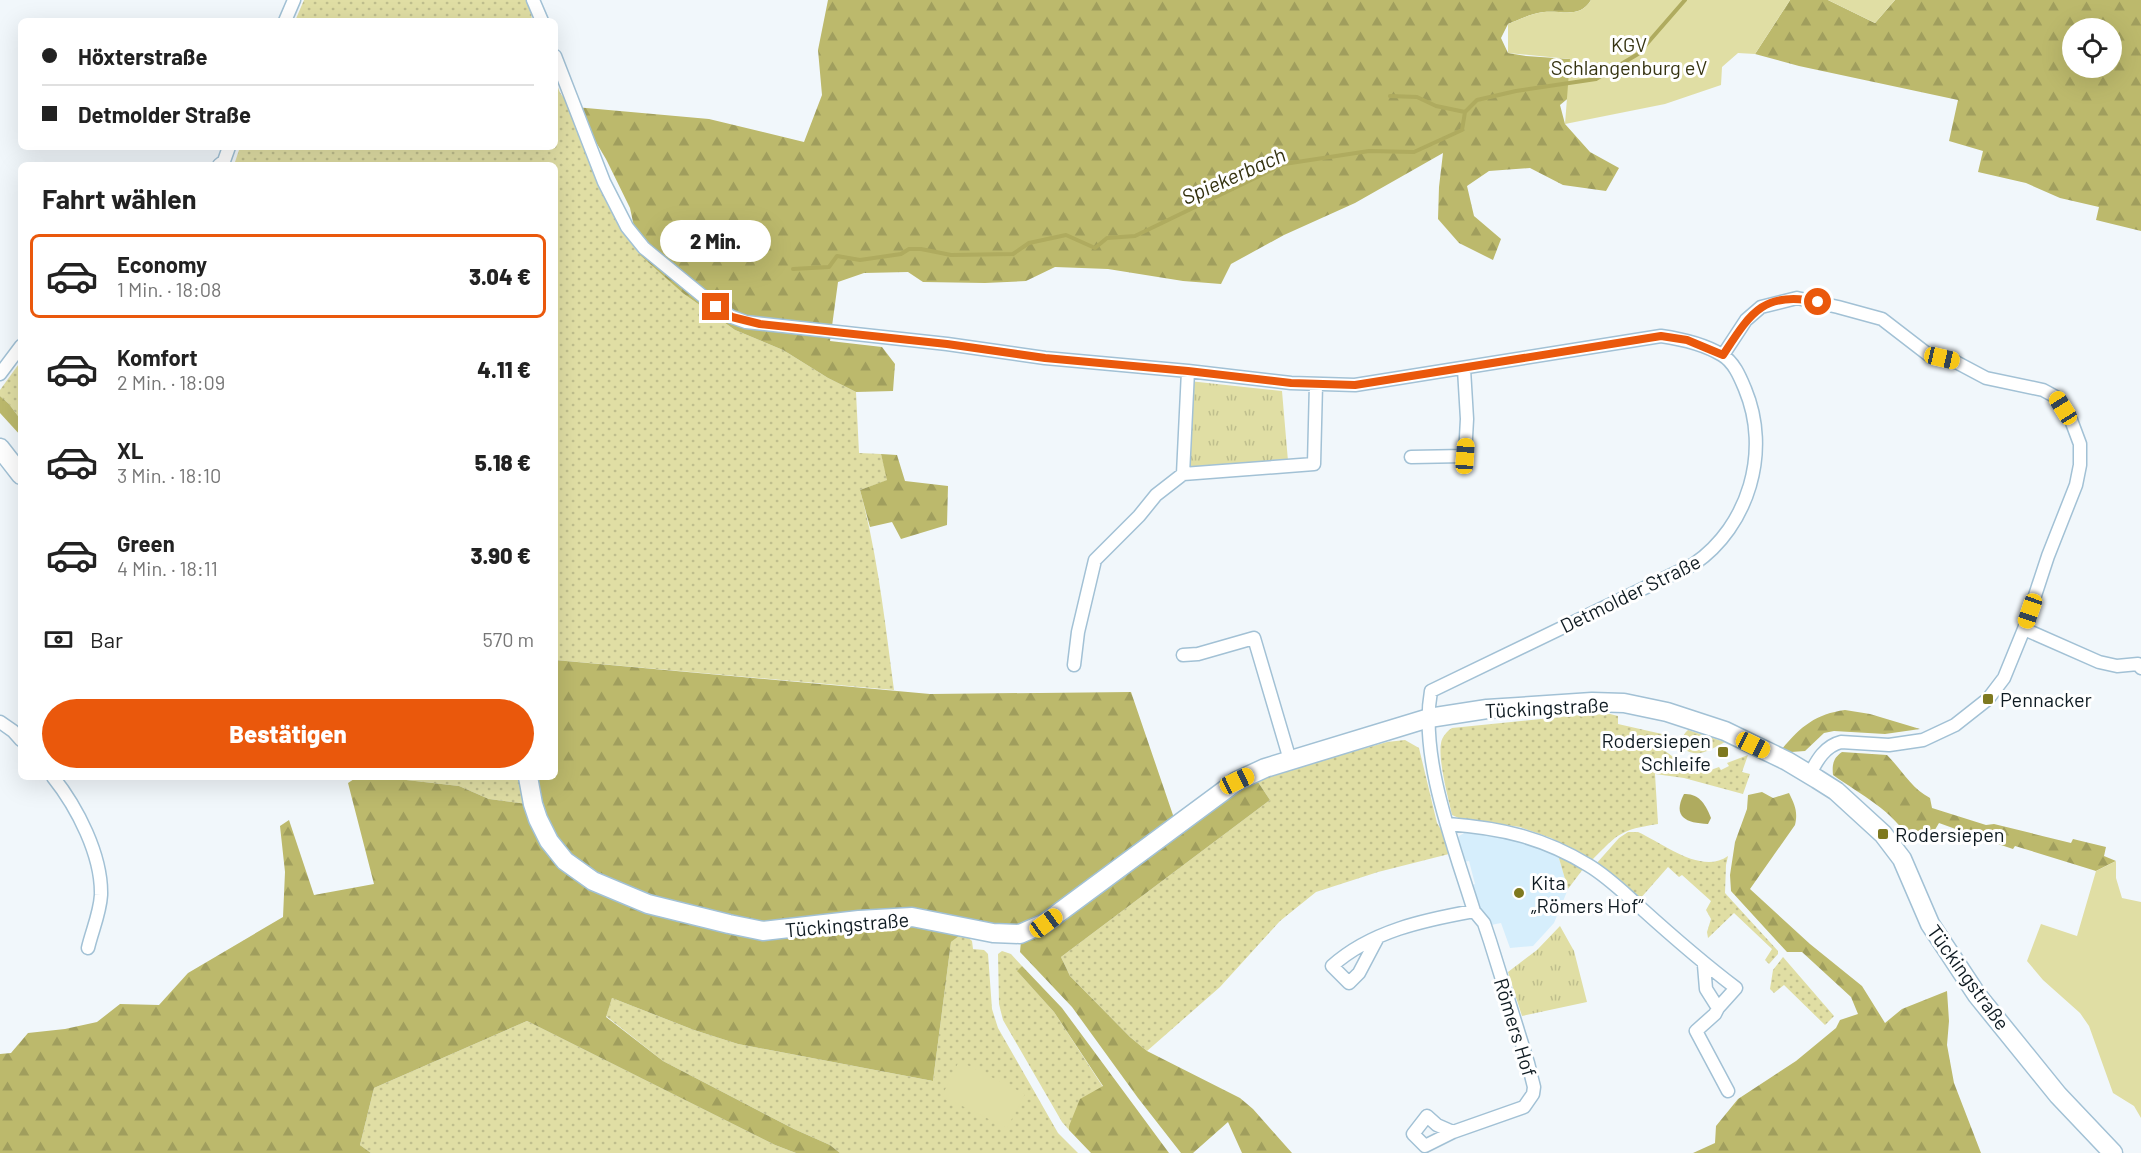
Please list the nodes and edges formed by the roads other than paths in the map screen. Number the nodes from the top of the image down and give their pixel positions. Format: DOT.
graph roads {
  1 [pos="294,0"];
  2 [pos="534,0"];
  3 [pos="286,18"];
  4 [pos="541,18"];
  5 [pos="558,64"];
  6 [pos="18,350"];
  7 [pos="1723,355"];
  8 [pos="1464,369"];
  9 [pos="1188,371"];
  10 [pos="0,374"];
  11 [pos="1316,384"];
  12 [pos="0,448"];
  13 [pos="1411,457"];
  14 [pos="18,471"];
  15 [pos="1183,474"];
  16 [pos="2024,629"];
  17 [pos="1183,655"];
  18 [pos="1074,665"];
  19 [pos="2141,668"];
  20 [pos="1429,718"];
  21 [pos="0,722"];
  22 [pos="18,737"];
  23 [pos="1290,760"];
  24 [pos="1810,774"];
  25 [pos="54,780"];
  26 [pos="529,780"];
  27 [pos="1448,825"];
  28 [pos="1474,911"];
  29 [pos="1378,937"];
  30 [pos="88,948"];
  31 [pos="1704,965"];
  32 [pos="1718,1008"];
  33 [pos="1728,1091"];
  34 [pos="1453,1132"];
  35 [pos="2113,1153"];
  1 -- 3 [label="street"];
  2 -- 4 [label="street"];
  5 -- 9 [label="street"];
  6 -- 10 [label="street"];
  7 -- 8 [label="street"];
  7 -- 16 [label="street"];
  7 -- 20 [label="street, Detmolder Straße"];
  8 -- 11 [label="street"];
  8 -- 13 [label="street"];
  9 -- 11 [label="street"];
  9 -- 15 [label="street"];
  11 -- 15 [label="street"];
  12 -- 14 [label="street"];
  15 -- 18 [label="street"];
  16 -- 19 [label="street"];
  16 -- 24 [label="street"];
  17 -- 23 [label="street"];
  20 -- 23 [label="street, Tückingstraße"];
  20 -- 24 [label="street, Tückingstraße"];
  20 -- 27 [label="street, Römers Hof"];
  21 -- 22 [label="street"];
  23 -- 26 [label="street, Tückingstraße"];
  24 -- 35 [label="street, Tückingstraße"];
  25 -- 30 [label="street"];
  27 -- 28 [label="street, Römers Hof"];
  27 -- 31 [label="street"];
  28 -- 29 [label="street"];
  28 -- 34 [label="street, Römers Hof"];
  31 -- 32 [label="street"];
  31 -- 32 [label="street"];
  32 -- 33 [label="street"];
}
